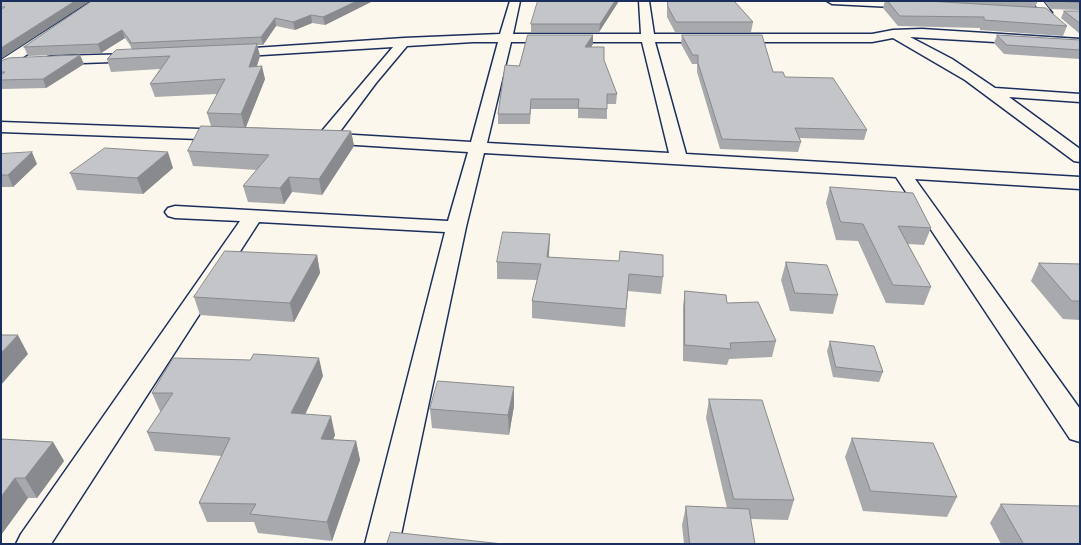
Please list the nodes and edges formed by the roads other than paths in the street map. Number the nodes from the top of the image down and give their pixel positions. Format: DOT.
graph roads {
  1 [pos="99,1"];
  2 [pos="515,1"];
  3 [pos="644,1"];
  4 [pos="832,1"];
  5 [pos="1038,1"];
  6 [pos="925,6"];
  7 [pos="1016,11"];
  8 [pos="1046,13"];
  9 [pos="893,34"];
  10 [pos="505,37"];
  11 [pos="648,39"];
  12 [pos="404,42"];
  13 [pos="1080,43"];
  14 [pos="219,54"];
  15 [pos="150,57"];
  16 [pos="5,64"];
  17 [pos="995,92"];
  18 [pos="1080,98"];
  19 [pos="1,127"];
  20 [pos="247,135"];
  21 [pos="478,147"];
  22 [pos="1080,157"];
  23 [pos="679,159"];
  24 [pos="901,171"];
  25 [pos="1080,183"];
  26 [pos="175,212"];
  27 [pos="253,217"];
  28 [pos="456,227"];
  29 [pos="1080,431"];
  30 [pos="33,544"];
  31 [pos="382,544"];
  1 -- 16 [label="street"];
  2 -- 10 [label="street"];
  3 -- 11 [label="street"];
  4 -- 6 [label="street"];
  5 -- 8 [label="street"];
  7 -- 8 [label="street"];
  8 -- 13 [label="street"];
  9 -- 11 [label="street"];
  9 -- 13 [label="street"];
  9 -- 17 [label="street"];
  10 -- 11 [label="street"];
  10 -- 12 [label="street"];
  10 -- 21 [label="street"];
  11 -- 23 [label="street"];
  12 -- 14 [label="street"];
  12 -- 21 [label="street"];
  15 -- 16 [label="street"];
  17 -- 18 [label="street"];
  17 -- 22 [label="street"];
  19 -- 20 [label="street"];
  21 -- 23 [label="street"];
  21 -- 28 [label="street"];
  23 -- 24 [label="street"];
  24 -- 25 [label="street"];
  24 -- 29 [label="street"];
  26 -- 27 [label="street"];
  27 -- 28 [label="street"];
  27 -- 30 [label="street"];
  28 -- 31 [label="street"];
}
